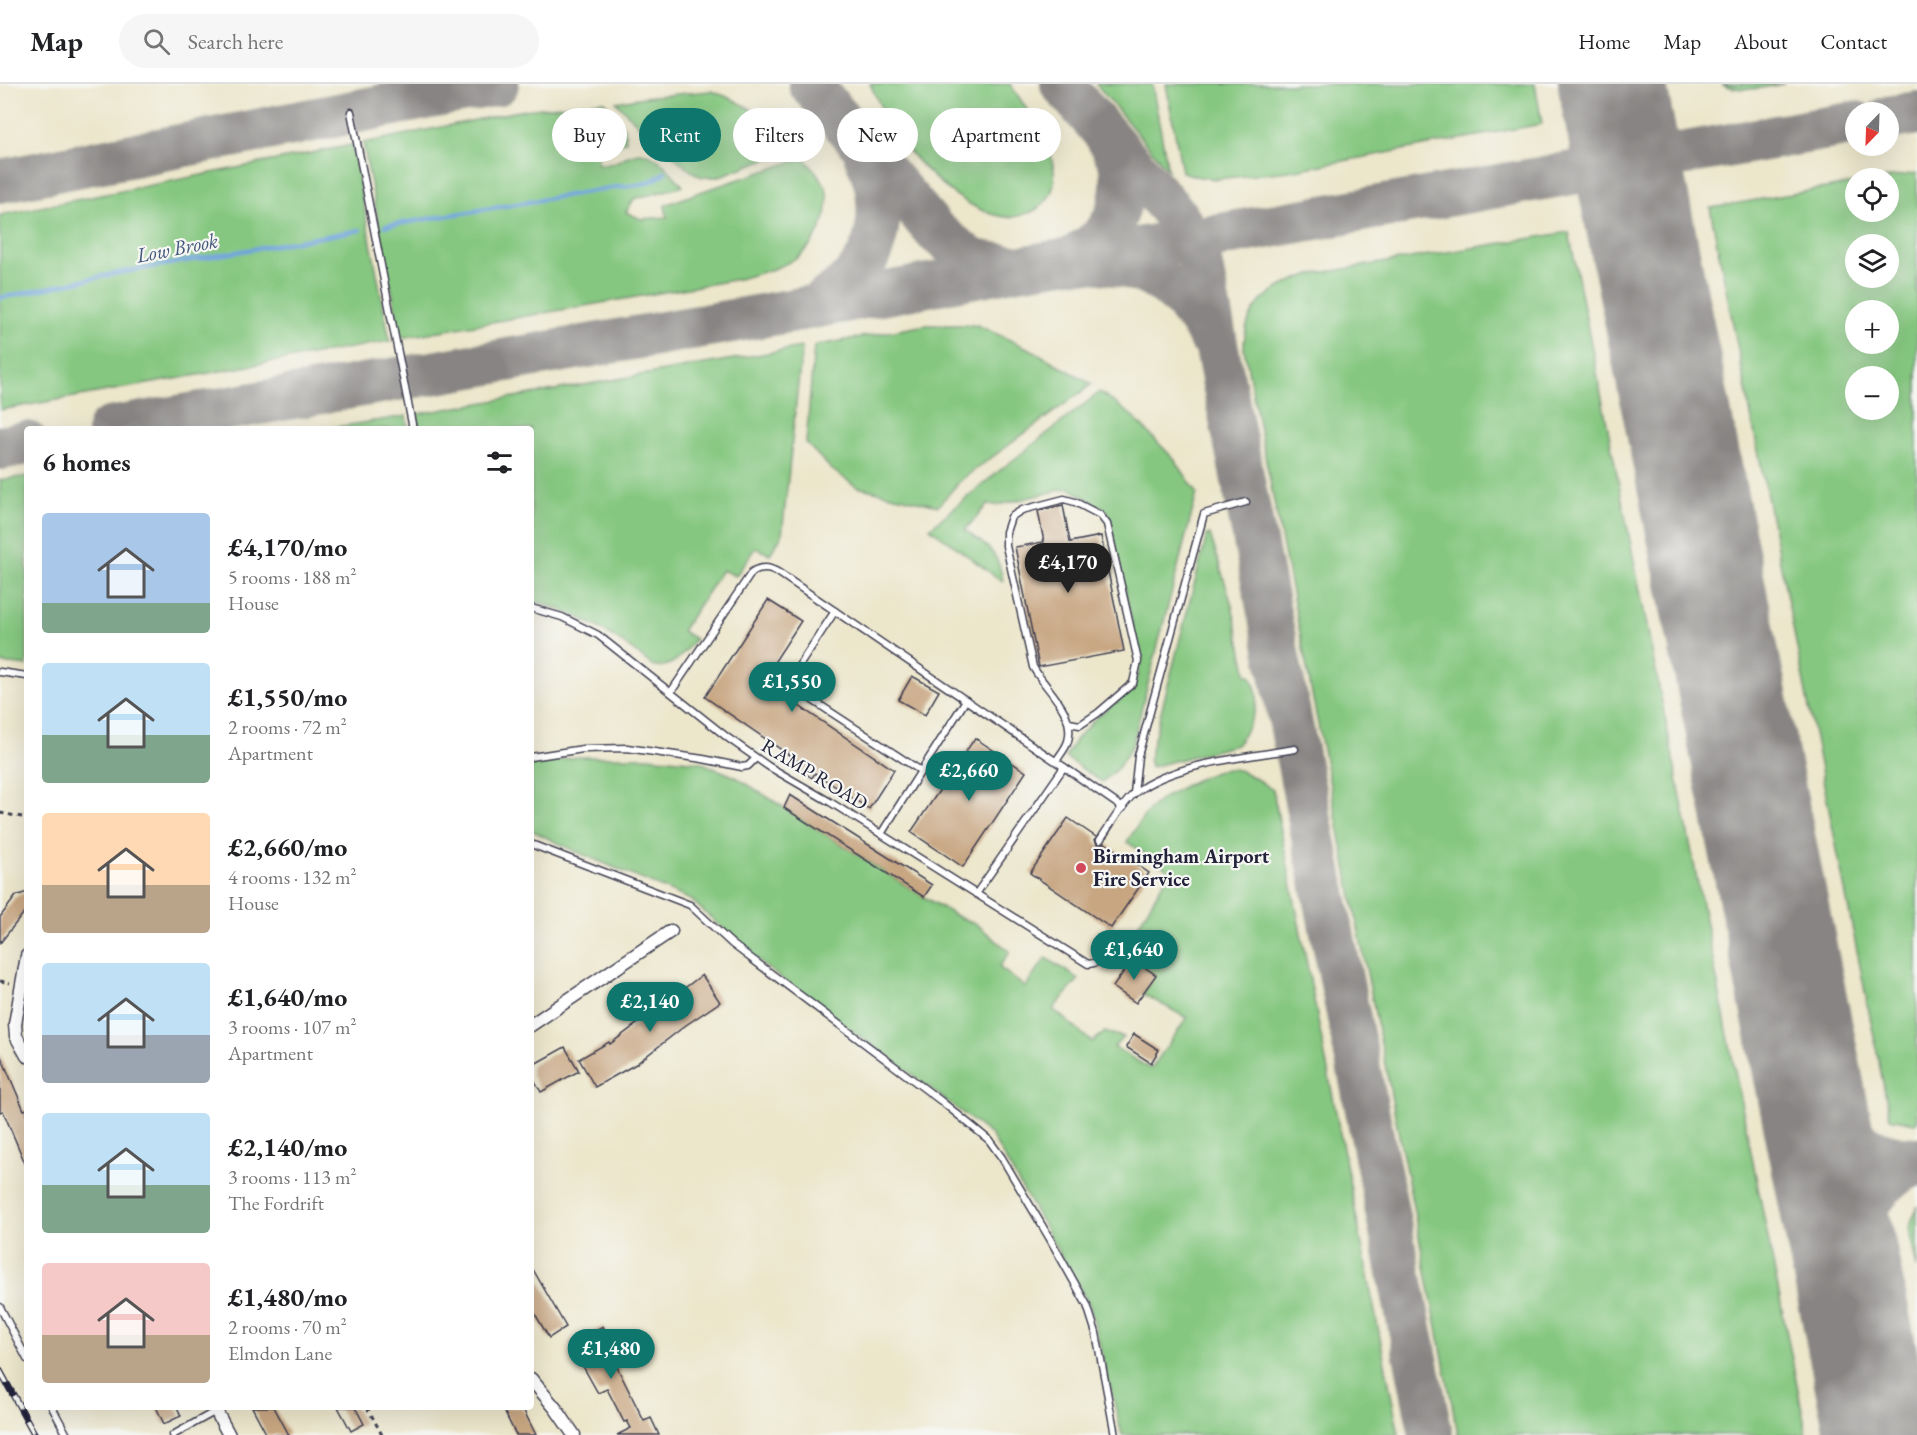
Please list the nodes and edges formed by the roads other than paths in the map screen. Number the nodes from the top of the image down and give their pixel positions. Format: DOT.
graph roads {
  1 [pos="351,112"];
  2 [pos="412,426"];
  3 [pos="1246,501"];
  4 [pos="534,609"];
  5 [pos="835,611"];
  6 [pos="0,672"];
  7 [pos="24,676"];
  8 [pos="671,692"];
  9 [pos="966,700"];
  10 [pos="1069,723"];
  11 [pos="1295,749"];
  12 [pos="534,757"];
  13 [pos="756,758"];
  14 [pos="1056,761"];
  15 [pos="1064,767"];
  16 [pos="921,771"];
  17 [pos="1134,793"];
  18 [pos="1123,808"];
  19 [pos="881,834"];
  20 [pos="1100,840"];
  21 [pos="534,845"];
  22 [pos="976,894"];
  23 [pos="671,931"];
  24 [pos="1114,944"];
  25 [pos="24,973"];
  26 [pos="534,1022"];
  27 [pos="24,1051"];
  28 [pos="0,1307"];
  29 [pos="24,1353"];
  30 [pos="534,1383"];
  31 [pos="54,1410"];
  32 [pos="213,1410"];
  33 [pos="216,1410"];
  34 [pos="67,1435"];
  35 [pos="173,1435"];
  36 [pos="229,1435"];
  37 [pos="574,1435"];
  38 [pos="1115,1435"];
  1 -- 2 [label="lane"];
  3 -- 17 [label="lane"];
  4 -- 8 [label="lane, RAMP ROAD"];
  5 -- 8 [label="lane"];
  5 -- 9 [label="lane"];
  5 -- 16 [label="lane"];
  6 -- 7 [label="lane"];
  8 -- 13 [label="lane, RAMP ROAD"];
  9 -- 14 [label="lane"];
  9 -- 16 [label="lane"];
  10 -- 10 [label="lane"];
  10 -- 14 [label="lane"];
  11 -- 17 [label="lane"];
  12 -- 13 [label="lane"];
  13 -- 19 [label="lane, RAMP ROAD"];
  14 -- 15 [label="lane"];
  15 -- 18 [label="lane"];
  15 -- 22 [label="lane"];
  16 -- 19 [label="lane"];
  17 -- 18 [label="lane"];
  18 -- 20 [label="lane"];
  19 -- 22 [label="lane, RAMP ROAD"];
  21 -- 38 [label="lane"];
  22 -- 24 [label="lane, RAMP ROAD"];
  23 -- 26 [label="street"];
  25 -- 27 [label="street"];
  28 -- 29 [label="lane"];
  30 -- 37 [label="street"];
  31 -- 34 [label="lane"];
  32 -- 35 [label="lane"];
  33 -- 36 [label="street"];
}
